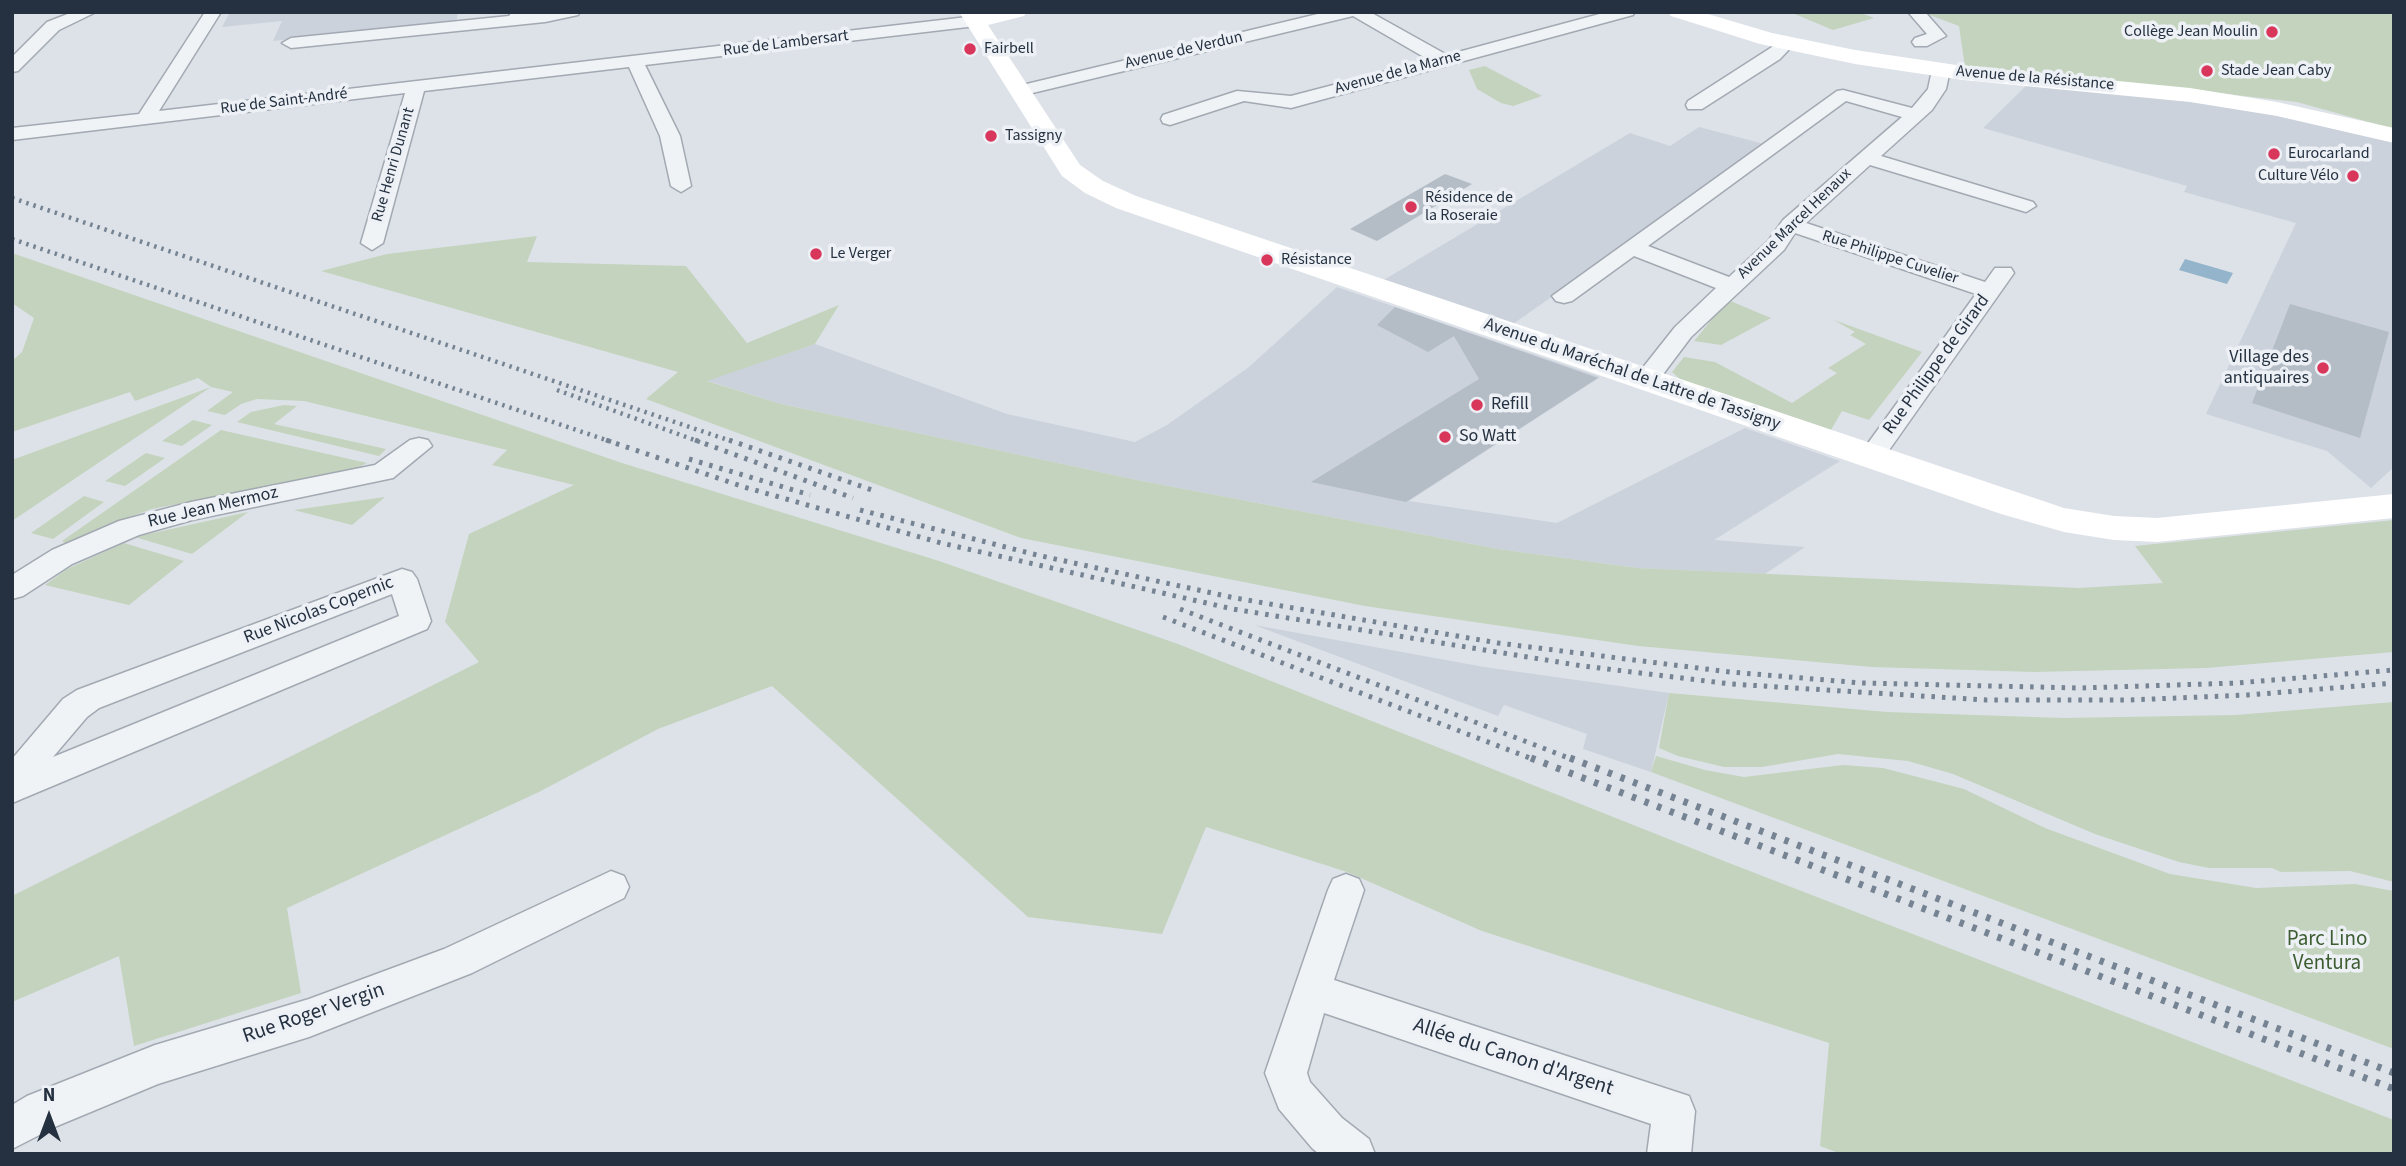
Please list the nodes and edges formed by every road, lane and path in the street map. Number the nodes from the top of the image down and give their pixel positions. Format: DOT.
graph roads {
  1 [pos="58,12"];
  2 [pos="88,12"];
  3 [pos="213,12"];
  4 [pos="500,12"];
  5 [pos="572,12"];
  6 [pos="1017,12"];
  7 [pos="1348,12"];
  8 [pos="1357,12"];
  9 [pos="1626,12"];
  10 [pos="1678,12"];
  11 [pos="1916,12"];
  12 [pos="973,17"];
  13 [pos="535,18"];
  14 [pos="49,29"];
  15 [pos="1921,42"];
  16 [pos="290,43"];
  17 [pos="1786,43"];
  18 [pos="1443,60"];
  19 [pos="635,62"];
  20 [pos="12,67"];
  21 [pos="1941,70"];
  22 [pos="555,71"];
  23 [pos="416,87"];
  24 [pos="1020,91"];
  25 [pos="1695,105"];
  26 [pos="1916,115"];
  27 [pos="145,118"];
  28 [pos="1170,119"];
  29 [pos="12,134"];
  30 [pos="2394,136"];
  31 [pos="1867,158"];
  32 [pos="681,186"];
  33 [pos="2026,206"];
  34 [pos="1791,225"];
  35 [pos="372,243"];
  36 [pos="1632,247"];
  37 [pos="1997,282"];
  38 [pos="1731,286"];
  39 [pos="1564,296"];
  40 [pos="1646,380"];
  41 [pos="419,446"];
  42 [pos="1871,457"];
  43 [pos="2394,506"];
  44 [pos="12,589"];
  45 [pos="12,783"];
  46 [pos="12,789"];
  47 [pos="611,887"];
  48 [pos="1346,890"];
  49 [pos="1312,991"];
  50 [pos="12,1128"];
  51 [pos="1354,1154"];
  52 [pos="1669,1154"];
  1 -- 14 [label="street"];
  2 -- 14 [label="street"];
  3 -- 27 [label="street"];
  4 -- 13 [label="street"];
  5 -- 13 [label="street"];
  6 -- 12 [label="main road, Rue de Lambersart"];
  7 -- 24 [label="street, Avenue de Verdun"];
  8 -- 18 [label="street"];
  9 -- 18 [label="street, Avenue de la Marne"];
  10 -- 17 [label="main road, Avenue de la Résistance"];
  11 -- 15 [label="street"];
  12 -- 19 [label="street, Rue de Lambersart"];
  12 -- 24 [label="main road, Avenue du Maréchal de Lattre de Tassigny"];
  13 -- 16 [label="street"];
  14 -- 20 [label="street"];
  17 -- 21 [label="main road, Avenue de la Résistance"];
  17 -- 25 [label="street"];
  18 -- 28 [label="street, Avenue de la Marne"];
  19 -- 22 [label="street, Rue de Lambersart"];
  19 -- 32 [label="street"];
  21 -- 26 [label="street, Avenue Marcel Henaux"];
  21 -- 30 [label="main road, Avenue de la Résistance"];
  22 -- 23 [label="street, Rue de Saint-André"];
  23 -- 27 [label="street, Rue de Saint-André"];
  23 -- 35 [label="street, Rue Henri Dunant"];
  24 -- 40 [label="main road, Avenue du Maréchal de Lattre de Tassigny"];
  26 -- 31 [label="street, Avenue Marcel Henaux"];
  26 -- 36 [label="street"];
  27 -- 29 [label="street, Rue de Saint-André"];
  31 -- 33 [label="street"];
  31 -- 34 [label="street, Avenue Marcel Henaux"];
  34 -- 37 [label="street, Rue Philippe Cuvelier"];
  34 -- 38 [label="street, Avenue Marcel Henaux"];
  36 -- 38 [label="street"];
  36 -- 39 [label="street"];
  37 -- 42 [label="street, Rue Philippe de Girard"];
  38 -- 40 [label="street, Avenue Marcel Henaux"];
  40 -- 42 [label="main road, Avenue du Maréchal de Lattre de Tassigny"];
  41 -- 44 [label="street, Rue Jean Mermoz"];
  42 -- 43 [label="main road, Avenue du Maréchal de Lattre de Tassigny"];
  45 -- 46 [label="street, Rue Nicolas Copernic"];
  47 -- 50 [label="street, Rue Roger Vergin"];
  48 -- 49 [label="street"];
  49 -- 51 [label="street"];
  49 -- 52 [label="street, Allée du Canon d'Argent"];
}
